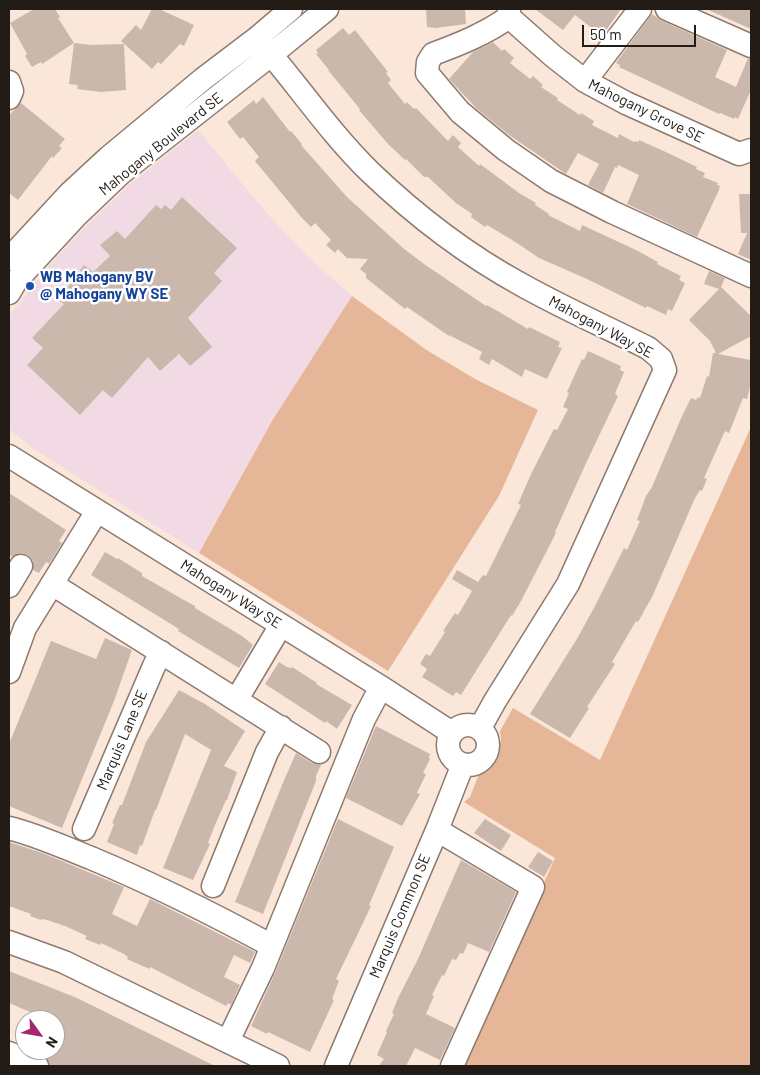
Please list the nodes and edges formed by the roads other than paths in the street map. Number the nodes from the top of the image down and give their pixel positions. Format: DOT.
graph roads {
  1 [pos="292,9"];
  2 [pos="327,9"];
  3 [pos="640,9"];
  4 [pos="667,9"];
  5 [pos="509,13"];
  6 [pos="265,46"];
  7 [pos="751,46"];
  8 [pos="585,81"];
  9 [pos="9,82"];
  10 [pos="9,98"];
  11 [pos="751,150"];
  12 [pos="9,259"];
  13 [pos="751,276"];
  14 [pos="9,293"];
  15 [pos="9,456"];
  16 [pos="97,511"];
  17 [pos="21,566"];
  18 [pos="52,584"];
  19 [pos="9,586"];
  20 [pos="281,625"];
  21 [pos="14,645"];
  22 [pos="162,652"];
  23 [pos="9,672"];
  24 [pos="381,687"];
  25 [pos="237,700"];
  26 [pos="281,727"];
  27 [pos="480,728"];
  28 [pos="452,734"];
  29 [pos="319,752"];
  30 [pos="463,764"];
  31 [pos="9,828"];
  32 [pos="84,829"];
  33 [pos="437,830"];
  34 [pos="213,886"];
  35 [pos="9,942"];
  36 [pos="272,946"];
  37 [pos="228,1042"];
  38 [pos="9,1054"];
  39 [pos="37,1066"];
  40 [pos="278,1066"];
  41 [pos="336,1066"];
  42 [pos="452,1066"];
  1 -- 6 [label="street, Mahogany Boulevard SE"];
  2 -- 6 [label="street, Mahogany Boulevard SE"];
  3 -- 8 [label="street"];
  4 -- 7 [label="street"];
  5 -- 8 [label="street, Mahogany Grove SE"];
  5 -- 13 [label="street"];
  6 -- 12 [label="street, Mahogany Boulevard SE"];
  6 -- 14 [label="street, Mahogany Boulevard SE"];
  6 -- 27 [label="street, Mahogany Way SE"];
  8 -- 11 [label="street, Mahogany Grove SE"];
  9 -- 10 [label="street"];
  15 -- 16 [label="street, Mahogany Way SE"];
  16 -- 18 [label="street"];
  16 -- 20 [label="street, Mahogany Way SE"];
  17 -- 19 [label="street"];
  18 -- 21 [label="street"];
  18 -- 22 [label="street"];
  20 -- 24 [label="street, Mahogany Way SE"];
  20 -- 25 [label="street"];
  21 -- 23 [label="street"];
  22 -- 25 [label="street"];
  22 -- 32 [label="street, Marquis Lane SE"];
  24 -- 28 [label="street, Mahogany Way SE"];
  24 -- 36 [label="street"];
  25 -- 26 [label="street"];
  26 -- 29 [label="street"];
  26 -- 34 [label="street"];
  27 -- 28 [label="street"];
  27 -- 30 [label="street"];
  28 -- 30 [label="street"];
  30 -- 33 [label="street, Marquis Common SE"];
  31 -- 36 [label="street"];
  33 -- 41 [label="street, Marquis Common SE"];
  33 -- 42 [label="street"];
  35 -- 37 [label="street"];
  36 -- 37 [label="street"];
  37 -- 40 [label="street"];
  38 -- 39 [label="street"];
}
